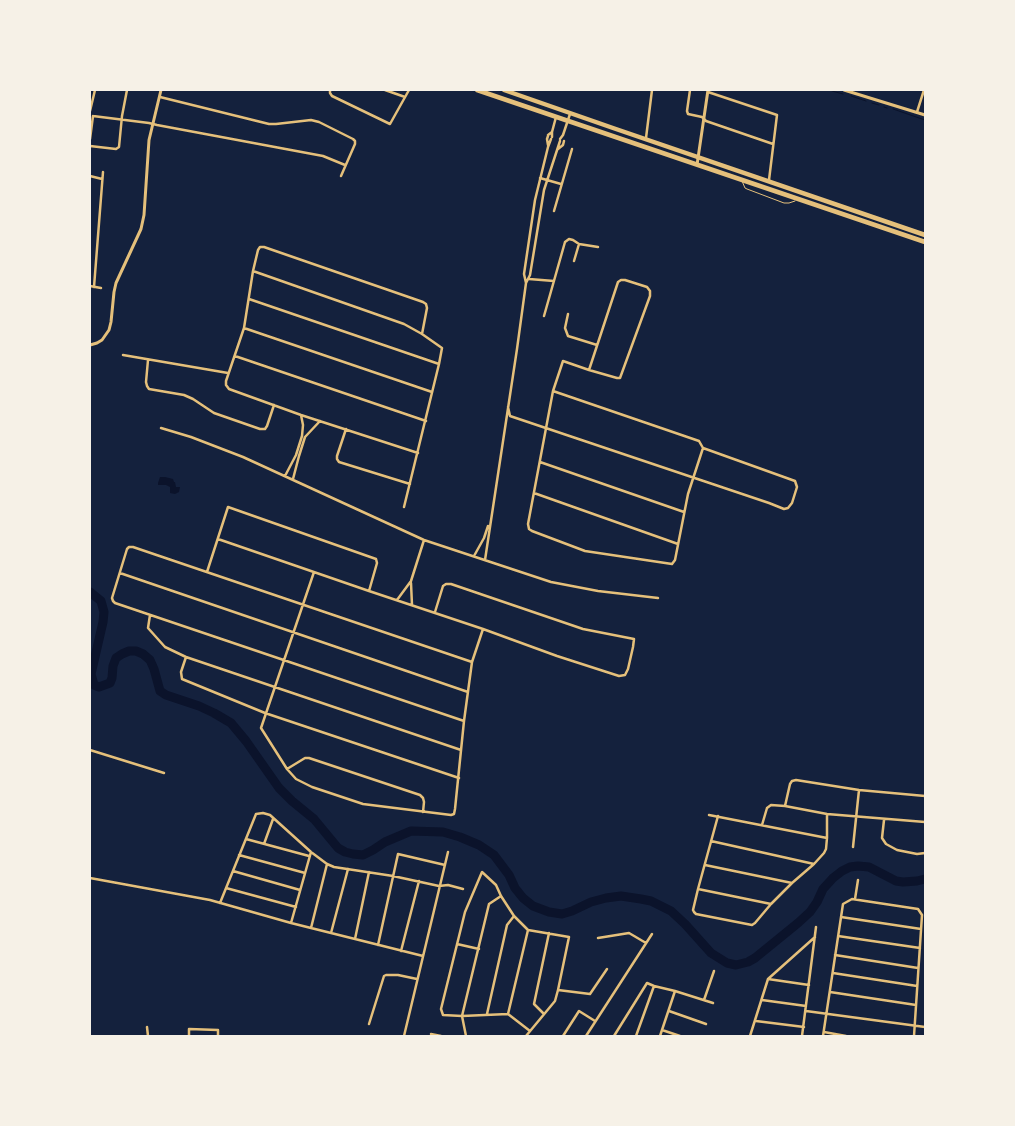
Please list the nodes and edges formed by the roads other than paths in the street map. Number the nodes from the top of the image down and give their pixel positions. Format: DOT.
graph roads {
  1 [pos="95,90"];
  2 [pos="128,90"];
  3 [pos="161,90"];
  4 [pos="330,90"];
  5 [pos="385,90"];
  6 [pos="409,90"];
  7 [pos="477,90"];
  8 [pos="504,90"];
  9 [pos="652,90"];
  10 [pos="690,90"];
  11 [pos="844,90"];
  12 [pos="924,90"];
  13 [pos="708,91"];
  14 [pos="160,97"];
  15 [pos="405,97"];
  16 [pos="917,112"];
  17 [pos="570,113"];
  18 [pos="91,114"];
  19 [pos="925,115"];
  20 [pos="556,117"];
  21 [pos="122,119"];
  22 [pos="704,119"];
  23 [pos="568,121"];
  24 [pos="153,124"];
  25 [pos="552,132"];
  26 [pos="563,135"];
  27 [pos="90,139"];
  28 [pos="646,140"];
  29 [pos="773,144"];
  30 [pos="90,146"];
  31 [pos="548,147"];
  32 [pos="572,148"];
  33 [pos="557,150"];
  34 [pos="698,158"];
  35 [pos="345,165"];
  36 [pos="697,165"];
  37 [pos="103,172"];
  38 [pos="90,176"];
  39 [pos="341,176"];
  40 [pos="102,178"];
  41 [pos="540,178"];
  42 [pos="547,180"];
  43 [pos="742,180"];
  44 [pos="769,182"];
  45 [pos="561,184"];
  46 [pos="799,199"];
  47 [pos="554,211"];
  48 [pos="925,235"];
  49 [pos="530,236"];
  50 [pos="536,237"];
  51 [pos="925,242"];
  52 [pos="579,244"];
  53 [pos="598,247"];
  54 [pos="574,261"];
  55 [pos="253,271"];
  56 [pos="529,279"];
  57 [pos="554,281"];
  58 [pos="526,283"];
  59 [pos="90,286"];
  60 [pos="94,287"];
  61 [pos="101,288"];
  62 [pos="249,299"];
  63 [pos="568,314"];
  64 [pos="544,316"];
  65 [pos="244,328"];
  66 [pos="422,334"];
  67 [pos="90,345"];
  68 [pos="597,345"];
  69 [pos="123,355"];
  70 [pos="234,356"];
  71 [pos="148,360"];
  72 [pos="439,364"];
  73 [pos="589,370"];
  74 [pos="228,373"];
  75 [pos="553,391"];
  76 [pos="432,392"];
  77 [pos="274,405"];
  78 [pos="508,407"];
  79 [pos="301,415"];
  80 [pos="320,421"];
  81 [pos="426,421"];
  82 [pos="161,428"];
  83 [pos="546,428"];
  84 [pos="346,429"];
  85 [pos="300,446"];
  86 [pos="703,448"];
  87 [pos="418,453"];
  88 [pos="540,462"];
  89 [pos="285,476"];
  90 [pos="693,478"];
  91 [pos="293,480"];
  92 [pos="410,484"];
  93 [pos="534,493"];
  94 [pos="404,507"];
  95 [pos="684,512"];
  96 [pos="490,523"];
  97 [pos="218,539"];
  98 [pos="424,540"];
  99 [pos="678,544"];
  100 [pos="474,556"];
  101 [pos="485,560"];
  102 [pos="207,572"];
  103 [pos="314,572"];
  104 [pos="120,573"];
  105 [pos="411,581"];
  106 [pos="369,591"];
  107 [pos="658,598"];
  108 [pos="397,600"];
  109 [pos="303,604"];
  110 [pos="412,605"];
  111 [pos="435,612"];
  112 [pos="150,615"];
  113 [pos="483,629"];
  114 [pos="293,632"];
  115 [pos="186,657"];
  116 [pos="283,661"];
  117 [pos="472,662"];
  118 [pos="274,686"];
  119 [pos="468,692"];
  120 [pos="265,712"];
  121 [pos="464,721"];
  122 [pos="90,750"];
  123 [pos="461,750"];
  124 [pos="287,769"];
  125 [pos="164,773"];
  126 [pos="459,778"];
  127 [pos="859,790"];
  128 [pos="925,796"];
  129 [pos="785,806"];
  130 [pos="423,812"];
  131 [pos="827,814"];
  132 [pos="709,815"];
  133 [pos="718,816"];
  134 [pos="856,817"];
  135 [pos="274,819"];
  136 [pos="884,820"];
  137 [pos="925,822"];
  138 [pos="762,825"];
  139 [pos="827,838"];
  140 [pos="246,839"];
  141 [pos="711,841"];
  142 [pos="264,844"];
  143 [pos="853,847"];
  144 [pos="311,852"];
  145 [pos="448,852"];
  146 [pos="925,853"];
  147 [pos="239,855"];
  148 [pos="309,856"];
  149 [pos="327,864"];
  150 [pos="705,864"];
  151 [pos="814,864"];
  152 [pos="445,865"];
  153 [pos="348,869"];
  154 [pos="233,871"];
  155 [pos="369,872"];
  156 [pos="305,873"];
  157 [pos="393,876"];
  158 [pos="90,878"];
  159 [pos="858,880"];
  160 [pos="419,881"];
  161 [pos="792,883"];
  162 [pos="439,886"];
  163 [pos="226,888"];
  164 [pos="463,889"];
  165 [pos="698,889"];
  166 [pos="300,890"];
  167 [pos="501,896"];
  168 [pos="855,899"];
  169 [pos="220,903"];
  170 [pos="771,904"];
  171 [pos="296,907"];
  172 [pos="514,916"];
  173 [pos="841,917"];
  174 [pos="291,923"];
  175 [pos="816,927"];
  176 [pos="311,928"];
  177 [pos="921,929"];
  178 [pos="528,930"];
  179 [pos="331,933"];
  180 [pos="549,933"];
  181 [pos="652,934"];
  182 [pos="838,936"];
  183 [pos="815,937"];
  184 [pos="598,938"];
  185 [pos="355,939"];
  186 [pos="646,943"];
  187 [pos="457,944"];
  188 [pos="378,945"];
  189 [pos="920,948"];
  190 [pos="478,949"];
  191 [pos="401,951"];
  192 [pos="835,955"];
  193 [pos="423,956"];
  194 [pos="918,968"];
  195 [pos="607,969"];
  196 [pos="714,971"];
  197 [pos="833,973"];
  198 [pos="768,978"];
  199 [pos="417,979"];
  200 [pos="809,984"];
  201 [pos="654,986"];
  202 [pos="917,986"];
  203 [pos="558,990"];
  204 [pos="675,991"];
  205 [pos="830,992"];
  206 [pos="704,1000"];
  207 [pos="762,1000"];
  208 [pos="712,1003"];
  209 [pos="916,1005"];
  210 [pos="806,1006"];
  211 [pos="668,1011"];
  212 [pos="806,1011"];
  213 [pos="827,1013"];
  214 [pos="487,1014"];
  215 [pos="508,1014"];
  216 [pos="544,1014"];
  217 [pos="462,1016"];
  218 [pos="596,1021"];
  219 [pos="755,1021"];
  220 [pos="369,1024"];
  221 [pos="706,1024"];
  222 [pos="915,1025"];
  223 [pos="147,1027"];
  224 [pos="804,1027"];
  225 [pos="925,1027"];
  226 [pos="662,1030"];
  227 [pos="530,1031"];
  228 [pos="431,1034"];
  229 [pos="824,1034"];
  230 [pos="148,1036"];
  231 [pos="189,1036"];
  232 [pos="218,1036"];
  233 [pos="404,1036"];
  234 [pos="441,1036"];
  235 [pos="466,1036"];
  236 [pos="526,1036"];
  237 [pos="563,1036"];
  238 [pos="586,1036"];
  239 [pos="614,1036"];
  240 [pos="636,1036"];
  241 [pos="660,1036"];
  242 [pos="680,1036"];
  243 [pos="750,1036"];
  244 [pos="802,1036"];
  245 [pos="846,1036"];
  246 [pos="914,1036"];
  1 -- 18 [label="street"];
  2 -- 21 [label="street"];
  3 -- 14 [label="street"];
  4 -- 15 [label="street"];
  5 -- 15 [label="street"];
  6 -- 15 [label="street"];
  7 -- 20 [label="highway"];
  8 -- 17 [label="highway"];
  9 -- 28 [label="street"];
  10 -- 22 [label="street"];
  11 -- 16 [label="street"];
  12 -- 16 [label="street"];
  13 -- 22 [label="street"];
  13 -- 29 [label="street"];
  14 -- 24 [label="street"];
  14 -- 35 [label="street"];
  16 -- 19 [label="street"];
  17 -- 23 [label="street"];
  17 -- 28 [label="highway"];
  18 -- 21 [label="street"];
  18 -- 27 [label="street"];
  20 -- 23 [label="highway"];
  20 -- 25 [label="street"];
  21 -- 24 [label="street"];
  21 -- 30 [label="street"];
  22 -- 29 [label="street"];
  22 -- 34 [label="street"];
  23 -- 26 [label="street"];
  23 -- 36 [label="highway"];
  24 -- 35 [label="street"];
  24 -- 67 [label="street"];
  25 -- 31 [label="street"];
  25 -- 31 [label="street"];
  26 -- 33 [label="street"];
  26 -- 33 [label="street"];
  28 -- 34 [label="highway"];
  29 -- 44 [label="street"];
  31 -- 41 [label="street"];
  32 -- 45 [label="street"];
  33 -- 42 [label="street"];
  34 -- 36 [label="street"];
  34 -- 44 [label="highway"];
  35 -- 39 [label="street"];
  36 -- 43 [label="highway"];
  37 -- 40 [label="street"];
  38 -- 40 [label="street"];
  40 -- 60 [label="street"];
  41 -- 42 [label="street"];
  41 -- 49 [label="street"];
  42 -- 45 [label="street"];
  42 -- 50 [label="street"];
  43 -- 46 [label="highway"];
  43 -- 46 [label="lane"];
  44 -- 48 [label="highway"];
  45 -- 47 [label="street"];
  46 -- 51 [label="highway"];
  49 -- 50 [label="street"];
  49 -- 58 [label="street"];
  50 -- 56 [label="street"];
  52 -- 53 [label="street"];
  52 -- 54 [label="street"];
  52 -- 57 [label="street"];
  55 -- 62 [label="street"];
  55 -- 66 [label="street"];
  55 -- 66 [label="street"];
  56 -- 57 [label="street"];
  56 -- 58 [label="street"];
  57 -- 64 [label="street"];
  58 -- 78 [label="street"];
  59 -- 60 [label="street"];
  60 -- 61 [label="street"];
  62 -- 65 [label="street"];
  62 -- 72 [label="street"];
  63 -- 68 [label="street"];
  65 -- 70 [label="street"];
  65 -- 76 [label="street"];
  66 -- 72 [label="street"];
  68 -- 73 [label="street"];
  68 -- 73 [label="street"];
  69 -- 71 [label="street"];
  70 -- 74 [label="street"];
  70 -- 81 [label="street"];
  71 -- 74 [label="street"];
  71 -- 77 [label="street"];
  72 -- 76 [label="street"];
  73 -- 75 [label="street"];
  74 -- 77 [label="street"];
  75 -- 83 [label="street"];
  75 -- 86 [label="street"];
  76 -- 81 [label="street"];
  77 -- 79 [label="street"];
  78 -- 83 [label="street"];
  78 -- 96 [label="street"];
  79 -- 80 [label="street"];
  79 -- 85 [label="street"];
  80 -- 84 [label="street"];
  80 -- 85 [label="street"];
  81 -- 87 [label="street"];
  82 -- 89 [label="street"];
  83 -- 88 [label="street"];
  83 -- 90 [label="street"];
  84 -- 87 [label="street"];
  84 -- 92 [label="street"];
  85 -- 89 [label="street"];
  85 -- 91 [label="street"];
  86 -- 90 [label="street"];
  86 -- 90 [label="street"];
  87 -- 92 [label="street"];
  88 -- 93 [label="street"];
  88 -- 95 [label="street"];
  89 -- 91 [label="street"];
  90 -- 95 [label="street"];
  91 -- 98 [label="street"];
  92 -- 94 [label="street"];
  93 -- 99 [label="street"];
  93 -- 99 [label="street"];
  95 -- 99 [label="street"];
  96 -- 100 [label="street"];
  96 -- 101 [label="street"];
  97 -- 102 [label="street"];
  97 -- 103 [label="street"];
  97 -- 106 [label="street"];
  98 -- 100 [label="street"];
  98 -- 105 [label="street"];
  100 -- 101 [label="street"];
  101 -- 107 [label="street"];
  102 -- 104 [label="street"];
  102 -- 109 [label="street"];
  103 -- 106 [label="street"];
  103 -- 109 [label="street"];
  104 -- 112 [label="street"];
  104 -- 114 [label="street"];
  105 -- 108 [label="street"];
  105 -- 110 [label="street"];
  106 -- 108 [label="street"];
  108 -- 110 [label="street"];
  109 -- 114 [label="street"];
  109 -- 117 [label="street"];
  110 -- 111 [label="street"];
  111 -- 113 [label="street"];
  111 -- 113 [label="street"];
  112 -- 115 [label="street"];
  112 -- 116 [label="street"];
  113 -- 117 [label="street"];
  114 -- 116 [label="street"];
  114 -- 119 [label="street"];
  115 -- 118 [label="street"];
  115 -- 120 [label="street"];
  116 -- 118 [label="street"];
  116 -- 121 [label="street"];
  117 -- 119 [label="street"];
  118 -- 120 [label="street"];
  118 -- 123 [label="street"];
  119 -- 121 [label="street"];
  120 -- 124 [label="street"];
  120 -- 126 [label="street"];
  121 -- 123 [label="street"];
  122 -- 125 [label="street"];
  123 -- 126 [label="street"];
  124 -- 130 [label="street"];
  124 -- 130 [label="street"];
  126 -- 130 [label="street"];
  127 -- 128 [label="street"];
  127 -- 129 [label="street"];
  127 -- 134 [label="street"];
  129 -- 131 [label="street"];
  129 -- 138 [label="street"];
  131 -- 134 [label="street"];
  131 -- 139 [label="street"];
  132 -- 133 [label="street"];
  133 -- 138 [label="street"];
  133 -- 141 [label="street"];
  134 -- 136 [label="street"];
  134 -- 143 [label="street"];
  135 -- 140 [label="street"];
  135 -- 142 [label="street"];
  135 -- 144 [label="street"];
  136 -- 137 [label="street"];
  136 -- 146 [label="street"];
  138 -- 139 [label="street"];
  139 -- 151 [label="street"];
  140 -- 142 [label="street"];
  140 -- 147 [label="street"];
  141 -- 150 [label="street"];
  141 -- 151 [label="street"];
  142 -- 148 [label="street"];
  144 -- 148 [label="street"];
  144 -- 149 [label="street"];
  145 -- 152 [label="street"];
  147 -- 154 [label="street"];
  147 -- 156 [label="street"];
  148 -- 156 [label="street"];
  149 -- 153 [label="street"];
  149 -- 176 [label="street"];
  150 -- 161 [label="street"];
  150 -- 165 [label="street"];
  151 -- 161 [label="street"];
  152 -- 157 [label="street"];
  152 -- 162 [label="street"];
  153 -- 155 [label="street"];
  153 -- 179 [label="street"];
  154 -- 163 [label="street"];
  154 -- 166 [label="street"];
  155 -- 157 [label="street"];
  155 -- 185 [label="street"];
  156 -- 166 [label="street"];
  157 -- 160 [label="street"];
  157 -- 188 [label="street"];
  158 -- 169 [label="street"];
  159 -- 168 [label="street"];
  160 -- 162 [label="street"];
  160 -- 191 [label="street"];
  161 -- 170 [label="street"];
  162 -- 164 [label="street"];
  162 -- 193 [label="street"];
  163 -- 169 [label="street"];
  163 -- 171 [label="street"];
  165 -- 170 [label="street"];
  165 -- 170 [label="street"];
  166 -- 171 [label="street"];
  167 -- 172 [label="street"];
  167 -- 187 [label="street"];
  167 -- 190 [label="street"];
  168 -- 173 [label="street"];
  168 -- 177 [label="street"];
  169 -- 174 [label="street"];
  171 -- 174 [label="street"];
  172 -- 178 [label="street"];
  172 -- 214 [label="street"];
  173 -- 177 [label="street"];
  173 -- 182 [label="street"];
  174 -- 176 [label="street"];
  175 -- 183 [label="street"];
  176 -- 179 [label="street"];
  177 -- 189 [label="street"];
  178 -- 180 [label="street"];
  178 -- 215 [label="street"];
  179 -- 185 [label="street"];
  180 -- 203 [label="street"];
  180 -- 216 [label="street"];
  181 -- 186 [label="street"];
  182 -- 189 [label="street"];
  182 -- 192 [label="street"];
  183 -- 198 [label="street"];
  183 -- 200 [label="street"];
  184 -- 186 [label="street"];
  185 -- 188 [label="street"];
  186 -- 218 [label="street"];
  187 -- 190 [label="street"];
  187 -- 217 [label="street"];
  188 -- 191 [label="street"];
  189 -- 194 [label="street"];
  190 -- 217 [label="street"];
  191 -- 193 [label="street"];
  192 -- 194 [label="street"];
  192 -- 197 [label="street"];
  193 -- 199 [label="street"];
  194 -- 202 [label="street"];
  195 -- 203 [label="street"];
  196 -- 206 [label="street"];
  197 -- 202 [label="street"];
  197 -- 205 [label="street"];
  198 -- 200 [label="street"];
  198 -- 207 [label="street"];
  199 -- 220 [label="street"];
  199 -- 233 [label="street"];
  200 -- 210 [label="street"];
  201 -- 204 [label="street"];
  201 -- 239 [label="street"];
  201 -- 240 [label="street"];
  202 -- 209 [label="street"];
  203 -- 216 [label="street"];
  204 -- 206 [label="street"];
  204 -- 211 [label="street"];
  205 -- 209 [label="street"];
  205 -- 213 [label="street"];
  206 -- 208 [label="street"];
  207 -- 210 [label="street"];
  207 -- 219 [label="street"];
  209 -- 222 [label="street"];
  210 -- 212 [label="street"];
  211 -- 221 [label="street"];
  211 -- 226 [label="street"];
  212 -- 213 [label="street"];
  212 -- 224 [label="street"];
  213 -- 222 [label="street"];
  213 -- 229 [label="street"];
  214 -- 215 [label="street"];
  214 -- 217 [label="street"];
  215 -- 227 [label="street"];
  216 -- 227 [label="street"];
  217 -- 235 [label="street"];
  218 -- 237 [label="street"];
  218 -- 238 [label="street"];
  219 -- 224 [label="street"];
  219 -- 243 [label="street"];
  222 -- 225 [label="street"];
  222 -- 246 [label="street"];
  223 -- 230 [label="street"];
  224 -- 244 [label="street"];
  226 -- 241 [label="street"];
  226 -- 242 [label="street"];
  227 -- 236 [label="street"];
  228 -- 234 [label="street"];
  229 -- 245 [label="street"];
  231 -- 232 [label="street"];
}
